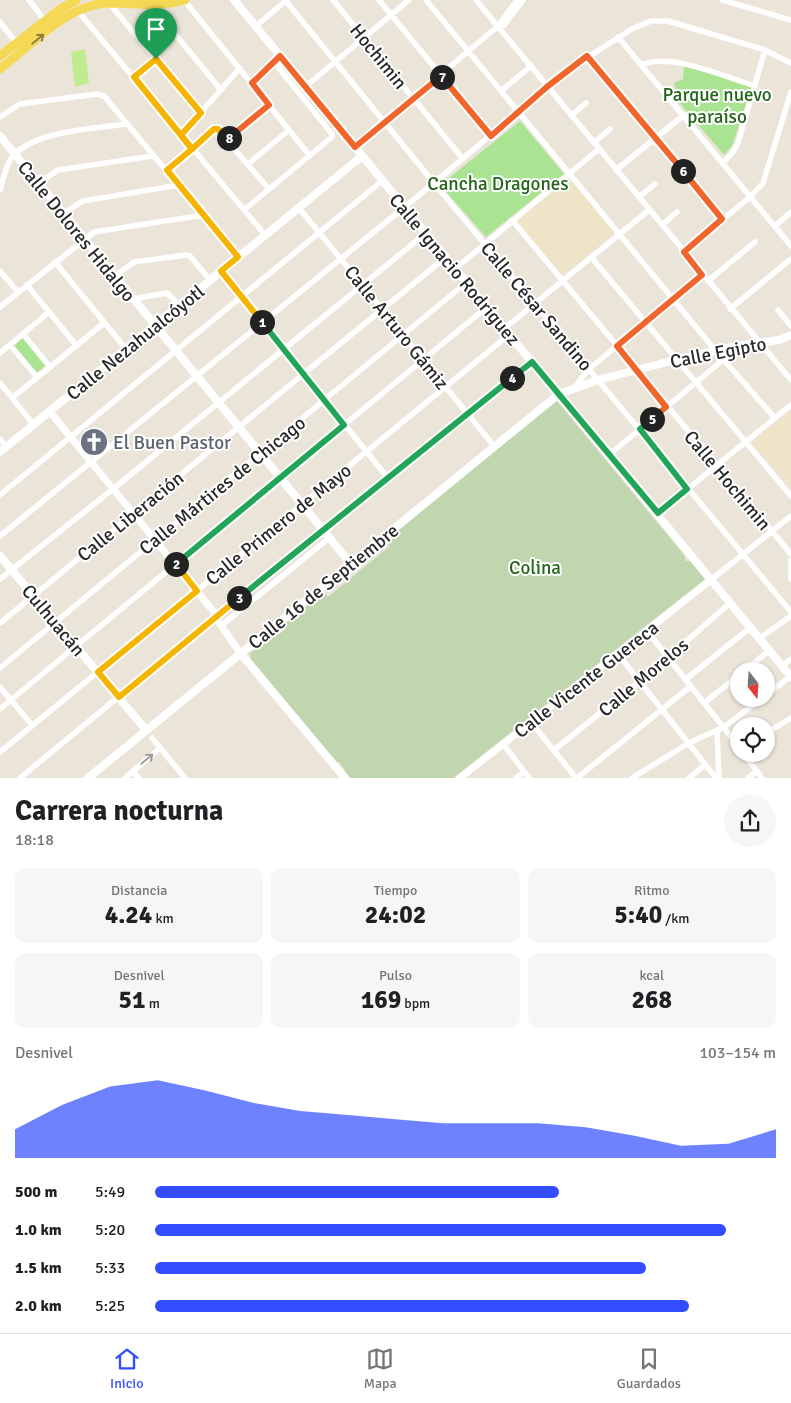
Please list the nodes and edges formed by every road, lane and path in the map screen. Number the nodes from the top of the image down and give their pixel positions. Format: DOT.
graph roads {
  1 [pos="29,0"];
  2 [pos="73,0"];
  3 [pos="184,0"];
  4 [pos="234,0"];
  5 [pos="286,0"];
  6 [pos="333,0"];
  7 [pos="379,0"];
  8 [pos="409,0"];
  9 [pos="426,0"];
  10 [pos="476,0"];
  11 [pos="517,0"];
  12 [pos="524,0"];
  13 [pos="722,0"];
  14 [pos="108,2"];
  15 [pos="152,6"];
  16 [pos="77,10"];
  17 [pos="392,15"];
  18 [pos="45,20"];
  19 [pos="791,20"];
  20 [pos="0,22"];
  21 [pos="256,26"];
  22 [pos="498,26"];
  23 [pos="52,28"];
  24 [pos="618,36"];
  25 [pos="364,38"];
  26 [pos="17,44"];
  27 [pos="765,50"];
  28 [pos="23,51"];
  29 [pos="469,51"];
  30 [pos="0,56"];
  31 [pos="280,56"];
  32 [pos="587,56"];
  33 [pos="156,59"];
  34 [pos="336,61"];
  35 [pos="274,62"];
  36 [pos="791,63"];
  37 [pos="642,65"];
  38 [pos="531,66"];
  39 [pos="240,68"];
  40 [pos="0,69"];
  41 [pos="441,76"];
  42 [pos="134,77"];
  43 [pos="252,83"];
  44 [pos="548,86"];
  45 [pos="755,86"];
  46 [pos="305,87"];
  47 [pos="221,90"];
  48 [pos="501,91"];
  49 [pos="791,92"];
  50 [pos="413,98"];
  51 [pos="586,103"];
  52 [pos="269,105"];
  53 [pos="201,113"];
  54 [pos="519,113"];
  55 [pos="572,115"];
  56 [pos="684,115"];
  57 [pos="0,117"];
  58 [pos="385,122"];
  59 [pos="127,124"];
  60 [pos="289,130"];
  61 [pos="610,130"];
  62 [pos="181,135"];
  63 [pos="0,136"];
  64 [pos="491,136"];
  65 [pos="656,138"];
  66 [pos="227,139"];
  67 [pos="594,142"];
  68 [pos="355,147"];
  69 [pos="192,149"];
  70 [pos="599,149"];
  71 [pos="15,155"];
  72 [pos="154,156"];
  73 [pos="310,156"];
  74 [pos="362,156"];
  75 [pos="463,159"];
  76 [pos="724,162"];
  77 [pos="248,164"];
  78 [pos="167,170"];
  79 [pos="616,170"];
  80 [pos="570,172"];
  81 [pos="382,181"];
  82 [pos="39,183"];
  83 [pos="434,183"];
  84 [pos="655,184"];
  85 [pos="179,186"];
  86 [pos="269,189"];
  87 [pos="0,190"];
  88 [pos="751,196"];
  89 [pos="639,197"];
  90 [pos="404,207"];
  91 [pos="299,208"];
  92 [pos="244,210"];
  93 [pos="649,210"];
  94 [pos="677,212"];
  95 [pos="791,212"];
  96 [pos="64,213"];
  97 [pos="204,215"];
  98 [pos="722,219"];
  99 [pos="512,220"];
  100 [pos="662,225"];
  101 [pos="775,226"];
  102 [pos="319,232"];
  103 [pos="426,233"];
  104 [pos="264,235"];
  105 [pos="620,235"];
  106 [pos="84,238"];
  107 [pos="755,242"];
  108 [pos="485,243"];
  109 [pos="791,246"];
  110 [pos="684,252"];
  111 [pos="238,257"];
  112 [pos="446,257"];
  113 [pos="591,257"];
  114 [pos="340,258"];
  115 [pos="791,259"];
  116 [pos="55,262"];
  117 [pos="456,268"];
  118 [pos="0,271"];
  119 [pos="221,271"];
  120 [pos="702,275"];
  121 [pos="115,276"];
  122 [pos="210,280"];
  123 [pos="563,281"];
  124 [pos="708,281"];
  125 [pos="467,282"];
  126 [pos="362,284"];
  127 [pos="27,285"];
  128 [pos="18,292"];
  129 [pos="241,296"];
  130 [pos="133,299"];
  131 [pos="674,299"];
  132 [pos="535,304"];
  133 [pos="179,305"];
  134 [pos="0,307"];
  135 [pos="487,307"];
  136 [pos="383,309"];
  137 [pos="730,309"];
  138 [pos="778,310"];
  139 [pos="49,312"];
  140 [pos="262,322"];
  141 [pos="104,323"];
  142 [pos="645,323"];
  143 [pos="155,325"];
  144 [pos="791,326"];
  145 [pos="508,331"];
  146 [pos="23,334"];
  147 [pos="404,335"];
  148 [pos="791,335"];
  149 [pos="757,342"];
  150 [pos="10,345"];
  151 [pos="76,345"];
  152 [pos="617,346"];
  153 [pos="736,346"];
  154 [pos="283,348"];
  155 [pos="126,349"];
  156 [pos="176,350"];
  157 [pos="715,350"];
  158 [pos="0,353"];
  159 [pos="424,359"];
  160 [pos="675,360"];
  161 [pos="724,360"];
  162 [pos="532,362"];
  163 [pos="50,366"];
  164 [pos="589,369"];
  165 [pos="637,370"];
  166 [pos="303,374"];
  167 [pos="197,376"];
  168 [pos="37,377"];
  169 [pos="598,380"];
  170 [pos="791,380"];
  171 [pos="0,383"];
  172 [pos="696,384"];
  173 [pos="446,386"];
  174 [pos="574,388"];
  175 [pos="558,394"];
  176 [pos="12,398"];
  177 [pos="325,400"];
  178 [pos="218,402"];
  179 [pos="791,405"];
  180 [pos="666,407"];
  181 [pos="50,412"];
  182 [pos="468,414"];
  183 [pos="775,418"];
  184 [pos="34,425"];
  185 [pos="344,425"];
  186 [pos="239,427"];
  187 [pos="640,429"];
  188 [pos="0,438"];
  189 [pos="70,438"];
  190 [pos="746,442"];
  191 [pos="494,446"];
  192 [pos="3,449"];
  193 [pos="366,452"];
  194 [pos="260,454"];
  195 [pos="610,454"];
  196 [pos="91,463"];
  197 [pos="716,466"];
  198 [pos="387,477"];
  199 [pos="280,478"];
  200 [pos="113,489"];
  201 [pos="687,489"];
  202 [pos="0,495"];
  203 [pos="791,496"];
  204 [pos="302,504"];
  205 [pos="658,513"];
  206 [pos="133,514"];
  207 [pos="791,516"];
  208 [pos="322,530"];
  209 [pos="772,532"];
  210 [pos="0,536"];
  211 [pos="329,538"];
  212 [pos="155,540"];
  213 [pos="791,554"];
  214 [pos="744,555"];
  215 [pos="0,556"];
  216 [pos="791,560"];
  217 [pos="350,564"];
  218 [pos="175,565"];
  219 [pos="11,569"];
  220 [pos="0,579"];
  221 [pos="712,579"];
  222 [pos="791,579"];
  223 [pos="197,591"];
  224 [pos="34,596"];
  225 [pos="731,602"];
  226 [pos="791,612"];
  227 [pos="791,616"];
  228 [pos="215,618"];
  229 [pos="56,622"];
  230 [pos="0,623"];
  231 [pos="221,626"];
  232 [pos="751,627"];
  233 [pos="647,631"];
  234 [pos="760,638"];
  235 [pos="76,646"];
  236 [pos="770,650"];
  237 [pos="241,654"];
  238 [pos="618,654"];
  239 [pos="667,656"];
  240 [pos="791,660"];
  241 [pos="755,662"];
  242 [pos="782,666"];
  243 [pos="0,668"];
  244 [pos="98,672"];
  245 [pos="791,676"];
  246 [pos="686,679"];
  247 [pos="639,681"];
  248 [pos="730,682"];
  249 [pos="691,686"];
  250 [pos="0,687"];
  251 [pos="775,688"];
  252 [pos="119,697"];
  253 [pos="11,700"];
  254 [pos="704,703"];
  255 [pos="749,708"];
  256 [pos="0,709"];
  257 [pos="662,709"];
  258 [pos="791,718"];
  259 [pos="531,722"];
  260 [pos="32,725"];
  261 [pos="724,727"];
  262 [pos="775,728"];
  263 [pos="146,730"];
  264 [pos="717,731"];
  265 [pos="730,735"];
  266 [pos="152,738"];
  267 [pos="689,743"];
  268 [pos="503,744"];
  269 [pos="160,748"];
  270 [pos="554,750"];
  271 [pos="0,752"];
  272 [pos="750,762"];
  273 [pos="705,765"];
  274 [pos="133,771"];
  275 [pos="757,771"];
  276 [pos="524,772"];
  277 [pos="93,776"];
  278 [pos="20,778"];
  279 [pos="125,778"];
  280 [pos="139,778"];
  281 [pos="185,778"];
  282 [pos="345,778"];
  283 [pos="460,778"];
  284 [pos="516,778"];
  285 [pos="530,778"];
  286 [pos="576,778"];
  287 [pos="632,778"];
  288 [pos="689,778"];
  289 [pos="718,778"];
  290 [pos="748,778"];
  291 [pos="762,778"];
  1 -- 18 [label="street"];
  2 -- 18 [label="main road"];
  3 -- 15 [label="main road"];
  3 -- 39 [label="street"];
  4 -- 21 [label="main road, Calle Ignacio Rodríguez"];
  5 -- 21 [label="street"];
  5 -- 34 [label="street, Calle César Sandino"];
  6 -- 25 [label="street, Hochimin"];
  7 -- 17 [label="street"];
  8 -- 17 [label="street"];
  9 -- 29 [label="street"];
  10 -- 22 [label="street"];
  11 -- 22 [label="street"];
  12 -- 22 [label="street"];
  13 -- 19 [label="street"];
  14 -- 15 [label="main road"];
  14 -- 16 [label="main road"];
  14 -- 33 [label="street"];
  15 -- 47 [label="street"];
  16 -- 23 [label="main road"];
  16 -- 42 [label="street"];
  17 -- 25 [label="street"];
  17 -- 41 [label="street"];
  18 -- 23 [label="street"];
  18 -- 26 [label="main road"];
  20 -- 26 [label="street"];
  21 -- 31 [label="main road, Calle Ignacio Rodríguez"];
  22 -- 29 [label="street"];
  22 -- 38 [label="street"];
  28 -- 23 [label="main road, one-way"];
  24 -- 27 [label="street"];
  24 -- 32 [label="street"];
  24 -- 37 [label="street"];
  25 -- 34 [label="street"];
  25 -- 50 [label="street, Hochimin"];
  26 -- 28 [label="street"];
  26 -- 30 [label="main road"];
  27 -- 36 [label="street"];
  27 -- 45 [label="street"];
  28 -- 40 [label="main road"];
  29 -- 41 [label="street"];
  29 -- 48 [label="street"];
  31 -- 35 [label="street"];
  31 -- 46 [label="main road, Calle Ignacio Rodríguez"];
  32 -- 44 [label="street"];
  32 -- 65 [label="street"];
  33 -- 42 [label="street"];
  33 -- 53 [label="street"];
  34 -- 46 [label="street"];
  34 -- 58 [label="street, Calle César Sandino"];
  35 -- 43 [label="street"];
  35 -- 73 [label="street"];
  37 -- 45 [label="street"];
  37 -- 56 [label="street"];
  38 -- 44 [label="street"];
  38 -- 48 [label="street"];
  39 -- 43 [label="street"];
  39 -- 47 [label="street"];
  41 -- 50 [label="street"];
  41 -- 64 [label="street"];
  42 -- 62 [label="street"];
  43 -- 52 [label="street"];
  44 -- 54 [label="street"];
  44 -- 55 [label="street"];
  45 -- 76 [label="street"];
  46 -- 68 [label="main road, Calle Ignacio Rodríguez"];
  47 -- 53 [label="street"];
  48 -- 54 [label="street"];
  49 -- 88 [label="street"];
  50 -- 58 [label="street"];
  50 -- 75 [label="street, Hochimin"];
  51 -- 55 [label="street"];
  52 -- 60 [label="street"];
  52 -- 66 [label="street"];
  53 -- 62 [label="street"];
  54 -- 64 [label="street"];
  54 -- 80 [label="street"];
  55 -- 67 [label="street"];
  56 -- 65 [label="street"];
  56 -- 76 [label="street"];
  57 -- 59 [label="street"];
  58 -- 68 [label="street"];
  58 -- 83 [label="street, Calle César Sandino"];
  59 -- 71 [label="street"];
  59 -- 72 [label="street"];
  60 -- 73 [label="street"];
  60 -- 77 [label="street"];
  61 -- 67 [label="street"];
  62 -- 69 [label="street"];
  63 -- 71 [label="main road, Calle Dolores Hidalgo"];
  64 -- 75 [label="street"];
  65 -- 79 [label="street"];
  65 -- 98 [label="street"];
  66 -- 69 [label="street"];
  66 -- 77 [label="street"];
  67 -- 70 [label="street"];
  68 -- 74 [label="main road, Calle Ignacio Rodríguez"];
  69 -- 78 [label="street"];
  69 -- 92 [label="street"];
  70 -- 79 [label="street"];
  70 -- 80 [label="street"];
  71 -- 82 [label="main road, Calle Dolores Hidalgo"];
  71 -- 87 [label="street"];
  72 -- 78 [label="street"];
  72 -- 82 [label="street"];
  73 -- 86 [label="street"];
  74 -- 81 [label="main road, Calle Ignacio Rodríguez"];
  74 -- 91 [label="main road, Calle Nezahualcóyotl"];
  75 -- 83 [label="street"];
  76 -- 88 [label="street"];
  77 -- 86 [label="street"];
  78 -- 85 [label="street"];
  79 -- 89 [label="street"];
  80 -- 99 [label="street"];
  80 -- 105 [label="street"];
  81 -- 90 [label="main road, Calle Ignacio Rodríguez"];
  81 -- 102 [label="street"];
  82 -- 96 [label="main road, Calle Dolores Hidalgo"];
  83 -- 90 [label="street"];
  83 -- 108 [label="street, Calle César Sandino"];
  84 -- 89 [label="street"];
  85 -- 96 [label="street"];
  85 -- 97 [label="street"];
  86 -- 92 [label="street"];
  88 -- 98 [label="street"];
  88 -- 101 [label="street"];
  89 -- 93 [label="street"];
  90 -- 103 [label="main road, Calle Ignacio Rodríguez"];
  90 -- 114 [label="street"];
  91 -- 102 [label="street, Calle Arturo Gámiz"];
  91 -- 104 [label="main road, Calle Nezahualcóyotl"];
  92 -- 104 [label="street"];
  93 -- 100 [label="street"];
  93 -- 105 [label="street, Calle Primero de Mayo"];
  94 -- 100 [label="street"];
  95 -- 101 [label="street"];
  96 -- 106 [label="main road, Calle Dolores Hidalgo"];
  97 -- 106 [label="street"];
  97 -- 111 [label="street"];
  98 -- 110 [label="street"];
  99 -- 108 [label="street"];
  99 -- 123 [label="street, Calle Hochimin"];
  100 -- 110 [label="street"];
  101 -- 109 [label="street"];
  102 -- 114 [label="street, Calle Arturo Gámiz"];
  102 -- 129 [label="street"];
  103 -- 112 [label="main road, Calle Ignacio Rodríguez"];
  103 -- 126 [label="street"];
  104 -- 111 [label="main road, Calle Nezahualcóyotl"];
  105 -- 113 [label="street, Calle Primero de Mayo"];
  105 -- 131 [label="street"];
  106 -- 116 [label="street"];
  106 -- 121 [label="main road, Calle Dolores Hidalgo"];
  107 -- 124 [label="street"];
  108 -- 117 [label="street"];
  108 -- 132 [label="street, Calle César Sandino"];
  110 -- 120 [label="street"];
  111 -- 119 [label="main road, Calle Nezahualcóyotl"];
  112 -- 117 [label="main road, Calle Ignacio Rodríguez"];
  112 -- 136 [label="street, Calle Liberación"];
  113 -- 123 [label="street, Calle Primero de Mayo"];
  113 -- 142 [label="street"];
  114 -- 126 [label="street, Calle Arturo Gámiz"];
  114 -- 140 [label="street"];
  115 -- 137 [label="street"];
  116 -- 127 [label="street"];
  116 -- 141 [label="street"];
  117 -- 125 [label="main road, Calle Ignacio Rodríguez"];
  118 -- 128 [label="street"];
  119 -- 122 [label="main road, Calle Nezahualcóyotl"];
  119 -- 129 [label="street"];
  120 -- 124 [label="street"];
  120 -- 131 [label="street"];
  121 -- 122 [label="street"];
  121 -- 130 [label="main road, Calle Dolores Hidalgo"];
  122 -- 133 [label="main road, Calle Nezahualcóyotl"];
  123 -- 132 [label="street, Calle Primero de Mayo"];
  123 -- 152 [label="street, Calle Hochimin"];
  124 -- 137 [label="street"];
  125 -- 135 [label="main road, Calle Ignacio Rodríguez"];
  125 -- 147 [label="street, Calle Mártires de Chicago"];
  126 -- 136 [label="street, Calle Arturo Gámiz"];
  126 -- 154 [label="street"];
  127 -- 128 [label="street"];
  127 -- 139 [label="street"];
  128 -- 134 [label="street"];
  129 -- 140 [label="street"];
  129 -- 156 [label="street"];
  130 -- 133 [label="street"];
  130 -- 143 [label="main road, Calle Dolores Hidalgo"];
  131 -- 142 [label="street"];
  131 -- 157 [label="street"];
  132 -- 145 [label="street, Calle Primero de Mayo"];
  132 -- 164 [label="street, Calle César Sandino"];
  133 -- 143 [label="main road, Calle Nezahualcóyotl"];
  135 -- 145 [label="main road, Calle Ignacio Rodríguez"];
  135 -- 159 [label="street"];
  136 -- 147 [label="street, Calle Arturo Gámiz"];
  136 -- 166 [label="street, Calle Liberación"];
  137 -- 149 [label="street"];
  138 -- 144 [label="street"];
  139 -- 146 [label="street"];
  139 -- 151 [label="street"];
  140 -- 154 [label="street"];
  140 -- 167 [label="street"];
  141 -- 151 [label="street"];
  141 -- 155 [label="street"];
  142 -- 152 [label="street"];
  142 -- 160 [label="street"];
  143 -- 155 [label="main road, Calle Nezahualcóyotl"];
  143 -- 156 [label="main road, Calle Dolores Hidalgo"];
  145 -- 162 [label="main road, Calle Ignacio Rodríguez"];
  145 -- 173 [label="street, Calle Primero de Mayo"];
  146 -- 150 [label="street"];
  146 -- 163 [label="street"];
  147 -- 159 [label="street, Calle Arturo Gámiz"];
  147 -- 177 [label="street, Calle Mártires de Chicago"];
  148 -- 149 [label="main road, Calle Egipto"];
  149 -- 153 [label="main road, Calle Egipto"];
  149 -- 170 [label="street"];
  150 -- 158 [label="street"];
  150 -- 168 [label="street"];
  151 -- 163 [label="street"];
  152 -- 164 [label="street"];
  152 -- 165 [label="street, Calle Hochimin"];
  153 -- 157 [label="main road, Calle Egipto"];
  153 -- 161 [label="street"];
  154 -- 166 [label="street"];
  154 -- 178 [label="street"];
  155 -- 181 [label="main road, Calle Nezahualcóyotl"];
  156 -- 167 [label="main road, Calle Dolores Hidalgo"];
  156 -- 189 [label="street"];
  157 -- 160 [label="main road, Calle Egipto"];
  157 -- 161 [label="street"];
  159 -- 173 [label="street, Calle Arturo Gámiz"];
  159 -- 185 [label="street"];
  160 -- 165 [label="main road, Calle Egipto"];
  160 -- 172 [label="street"];
  161 -- 172 [label="street"];
  161 -- 183 [label="street"];
  162 -- 175 [label="main road, Calle Ignacio Rodríguez"];
  162 -- 182 [label="street"];
  163 -- 168 [label="street"];
  164 -- 169 [label="street, Calle César Sandino"];
  164 -- 174 [label="street"];
  165 -- 169 [label="main road, Calle Egipto"];
  165 -- 180 [label="street, Calle Hochimin"];
  166 -- 177 [label="street"];
  166 -- 186 [label="street, Calle Liberación"];
  167 -- 178 [label="main road, Calle Dolores Hidalgo"];
  167 -- 196 [label="street"];
  168 -- 176 [label="street"];
  169 -- 174 [label="main road, Calle Egipto"];
  169 -- 187 [label="street, Calle César Sandino"];
  171 -- 176 [label="street"];
  172 -- 180 [label="street"];
  172 -- 190 [label="street"];
  173 -- 182 [label="street, Calle Arturo Gámiz"];
  173 -- 193 [label="street, Calle Primero de Mayo"];
  174 -- 175 [label="main road, Calle Egipto"];
  175 -- 191 [label="main road, Calle 16 de Septiembre"];
  175 -- 195 [label="main road, Calle Ignacio Rodríguez"];
  176 -- 184 [label="street"];
  177 -- 185 [label="street"];
  177 -- 194 [label="street, Calle Mártires de Chicago"];
  178 -- 186 [label="main road, Calle Dolores Hidalgo"];
  178 -- 200 [label="street"];
  179 -- 183 [label="street"];
  180 -- 187 [label="street"];
  180 -- 197 [label="street, Calle Hochimin"];
  181 -- 184 [label="main road, Calle Nezahualcóyotl"];
  181 -- 189 [label="street"];
  182 -- 191 [label="street, Calle Arturo Gámiz"];
  182 -- 198 [label="street"];
  183 -- 190 [label="street"];
  184 -- 192 [label="main road, Calle Nezahualcóyotl"];
  185 -- 193 [label="street"];
  185 -- 199 [label="street"];
  186 -- 194 [label="main road, Calle Dolores Hidalgo"];
  186 -- 206 [label="street, Calle Liberación"];
  187 -- 195 [label="street"];
  187 -- 201 [label="street, Calle César Sandino"];
  188 -- 192 [label="street"];
  189 -- 196 [label="street"];
  189 -- 202 [label="street"];
  190 -- 197 [label="street"];
  190 -- 203 [label="street"];
  191 -- 217 [label="main road, Calle 16 de Septiembre"];
  193 -- 198 [label="street"];
  193 -- 204 [label="street, Calle Primero de Mayo"];
  194 -- 199 [label="main road, Calle Dolores Hidalgo"];
  194 -- 212 [label="street, Calle Mártires de Chicago"];
  195 -- 205 [label="main road, Calle Ignacio Rodríguez"];
  196 -- 200 [label="street"];
  196 -- 210 [label="street"];
  197 -- 201 [label="street"];
  197 -- 209 [label="street, Calle Hochimin"];
  198 -- 208 [label="street"];
  199 -- 204 [label="main road, Calle Dolores Hidalgo"];
  199 -- 218 [label="street"];
  200 -- 206 [label="street"];
  200 -- 219 [label="street"];
  201 -- 205 [label="street"];
  201 -- 214 [label="street, Calle César Sandino"];
  204 -- 208 [label="main road, Calle Dolores Hidalgo"];
  204 -- 223 [label="street, Calle Primero de Mayo"];
  205 -- 221 [label="main road, Calle Ignacio Rodríguez"];
  206 -- 212 [label="street"];
  206 -- 224 [label="street, Calle Liberación"];
  207 -- 209 [label="street"];
  208 -- 211 [label="main road, Calle Dolores Hidalgo"];
  208 -- 228 [label="street"];
  209 -- 213 [label="street, Calle Hochimin"];
  209 -- 214 [label="street"];
  211 -- 217 [label="main road, Calle Dolores Hidalgo"];
  211 -- 231 [label="street"];
  212 -- 218 [label="street"];
  212 -- 229 [label="street, Calle Mártires de Chicago"];
  214 -- 221 [label="street"];
  214 -- 226 [label="street, Calle César Sandino"];
  215 -- 219 [label="main road, Culhuacán"];
  216 -- 222 [label="street"];
  217 -- 237 [label="main road, Calle 16 de Septiembre"];
  218 -- 223 [label="street"];
  218 -- 235 [label="street"];
  219 -- 220 [label="street"];
  219 -- 224 [label="main road, Culhuacán"];
  221 -- 225 [label="main road, Calle Ignacio Rodríguez"];
  221 -- 233 [label="street, Calle Vicente Guereca"];
  223 -- 228 [label="street"];
  223 -- 244 [label="street, Calle Primero de Mayo"];
  224 -- 229 [label="main road, Culhuacán"];
  224 -- 230 [label="street, Calle Liberación"];
  225 -- 232 [label="main road, Calle Ignacio Rodríguez"];
  225 -- 239 [label="street, Calle Morelos"];
  227 -- 234 [label="street"];
  228 -- 231 [label="street"];
  228 -- 252 [label="street"];
  229 -- 235 [label="main road, Culhuacán"];
  229 -- 243 [label="street, Calle Mártires de Chicago"];
  231 -- 237 [label="street"];
  232 -- 234 [label="main road, Calle Ignacio Rodríguez"];
  232 -- 246 [label="street"];
  233 -- 238 [label="street, Calle Vicente Guereca"];
  233 -- 239 [label="street"];
  234 -- 236 [label="main road, Calle Ignacio Rodríguez"];
  235 -- 244 [label="main road, Culhuacán"];
  235 -- 253 [label="street"];
  236 -- 241 [label="street"];
  236 -- 242 [label="main road, Calle Ignacio Rodríguez"];
  237 -- 263 [label="main road, Calle 16 de Septiembre"];
  237 -- 282 [label="main road"];
  238 -- 247 [label="street"];
  238 -- 259 [label="street, Calle Vicente Guereca"];
  239 -- 246 [label="street"];
  239 -- 247 [label="street, Calle Morelos"];
  240 -- 242 [label="street"];
  242 -- 245 [label="main road, Calle Ignacio Rodríguez"];
  244 -- 252 [label="main road, Culhuacán"];
  244 -- 260 [label="street, Calle Primero de Mayo"];
  245 -- 251 [label="street"];
  246 -- 249 [label="street"];
  247 -- 257 [label="street"];
  247 -- 270 [label="street, Calle Morelos"];
  248 -- 254 [label="street"];
  249 -- 254 [label="street"];
  249 -- 257 [label="street"];
  250 -- 253 [label="street"];
  252 -- 263 [label="main road, Culhuacán"];
  252 -- 278 [label="street"];
  253 -- 256 [label="street"];
  253 -- 260 [label="street"];
  254 -- 261 [label="street"];
  255 -- 261 [label="street"];
  257 -- 267 [label="street"];
  257 -- 286 [label="street"];
  258 -- 262 [label="street"];
  259 -- 268 [label="street, Calle Vicente Guereca"];
  259 -- 270 [label="street"];
  260 -- 271 [label="street, Calle Primero de Mayo"];
  261 -- 264 [label="street"];
  261 -- 265 [label="street"];
  263 -- 277 [label="main road, Calle 16 de Septiembre"];
  264 -- 267 [label="street"];
  264 -- 289 [label="street"];
  266 -- 269 [label="street"];
  267 -- 273 [label="street"];
  267 -- 287 [label="street"];
  268 -- 276 [label="street"];
  268 -- 283 [label="street, Calle Vicente Guereca"];
  274 -- 269 [label="street, one-way"];
  269 -- 281 [label="street"];
  270 -- 286 [label="street"];
  272 -- 275 [label="street"];
  273 -- 288 [label="street"];
  273 -- 289 [label="street"];
  274 -- 279 [label="street"];
  274 -- 280 [label="street"];
  275 -- 290 [label="street"];
  275 -- 291 [label="street"];
  276 -- 284 [label="street"];
  276 -- 285 [label="street"];
}
